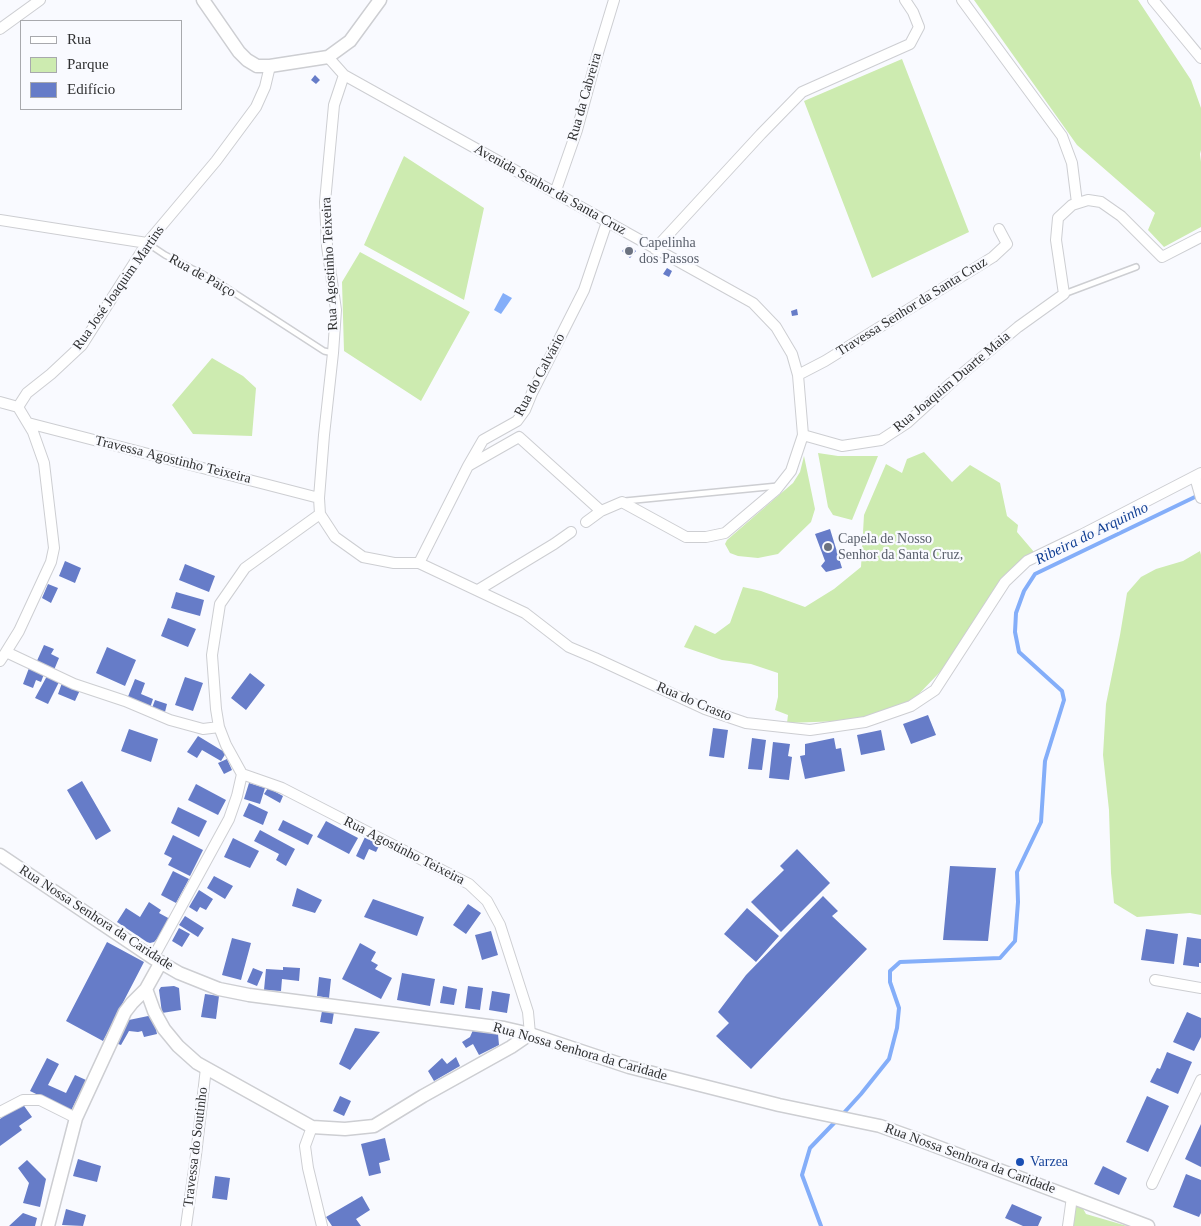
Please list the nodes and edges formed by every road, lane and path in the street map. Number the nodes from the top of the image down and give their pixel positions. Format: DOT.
graph roads {
  1 [pos="40,0"];
  2 [pos="202,0"];
  3 [pos="380,0"];
  4 [pos="614,0"];
  5 [pos="905,0"];
  6 [pos="962,0"];
  7 [pos="1153,0"];
  8 [pos="0,30"];
  9 [pos="328,57"];
  10 [pos="1201,58"];
  11 [pos="270,66"];
  12 [pos="344,76"];
  13 [pos="555,193"];
  14 [pos="1077,203"];
  15 [pos="0,220"];
  16 [pos="607,222"];
  17 [pos="999,228"];
  18 [pos="1201,237"];
  19 [pos="147,243"];
  20 [pos="655,249"];
  21 [pos="1136,267"];
  22 [pos="1064,294"];
  23 [pos="333,353"];
  24 [pos="798,375"];
  25 [pos="0,402"];
  26 [pos="18,407"];
  27 [pos="28,423"];
  28 [pos="803,435"];
  29 [pos="468,466"];
  30 [pos="1198,478"];
  31 [pos="779,486"];
  32 [pos="319,498"];
  33 [pos="1201,498"];
  34 [pos="622,502"];
  35 [pos="602,511"];
  36 [pos="320,514"];
  37 [pos="586,522"];
  38 [pos="571,532"];
  39 [pos="420,563"];
  40 [pos="478,590"];
  41 [pos="3,657"];
  42 [pos="219,727"];
  43 [pos="242,774"];
  44 [pos="0,854"];
  45 [pos="157,960"];
  46 [pos="1155,980"];
  47 [pos="1201,988"];
  48 [pos="146,989"];
  49 [pos="530,1034"];
  50 [pos="206,1068"];
  51 [pos="1201,1080"];
  52 [pos="0,1112"];
  53 [pos="76,1118"];
  54 [pos="312,1127"];
  55 [pos="1152,1184"];
  56 [pos="1072,1197"];
  57 [pos="48,1226"];
  58 [pos="186,1226"];
  59 [pos="322,1226"];
  60 [pos="1068,1226"];
  61 [pos="1148,1226"];
  1 -- 8 [label="street"];
  2 -- 11 [label="street"];
  3 -- 9 [label="street"];
  4 -- 13 [label="street, Rua da Cabreira"];
  5 -- 20 [label="street"];
  6 -- 14 [label="street"];
  7 -- 10 [label="street"];
  9 -- 11 [label="street"];
  9 -- 12 [label="street, Avenida Senhor da Santa Cruz"];
  11 -- 19 [label="street, Rua José Joaquim Martins"];
  12 -- 13 [label="street, Avenida Senhor da Santa Cruz"];
  12 -- 23 [label="street, Rua Agostinho Teixeira"];
  13 -- 16 [label="street, Avenida Senhor da Santa Cruz"];
  14 -- 18 [label="street"];
  14 -- 22 [label="street"];
  15 -- 19 [label="street, Rua de Paiço"];
  16 -- 20 [label="street, Avenida Senhor da Santa Cruz"];
  16 -- 29 [label="street, Rua do Calvário"];
  17 -- 24 [label="street, Travessa Senhor da Santa Cruz"];
  19 -- 23 [label="lane, Rua de Paiço"];
  19 -- 26 [label="street, Rua José Joaquim Martins"];
  20 -- 24 [label="street, Avenida Senhor da Santa Cruz"];
  21 -- 22 [label="lane, Rua Joaquim Duarte Maia"];
  22 -- 28 [label="street, Rua Joaquim Duarte Maia"];
  23 -- 32 [label="street, Rua Agostinho Teixeira"];
  24 -- 28 [label="street, Avenida Senhor da Santa Cruz"];
  25 -- 26 [label="street"];
  26 -- 27 [label="street"];
  27 -- 32 [label="street, Travessa Agostinho Teixeira"];
  27 -- 41 [label="street"];
  28 -- 31 [label="street"];
  29 -- 35 [label="street"];
  29 -- 39 [label="street, Rua do Calvário"];
  30 -- 33 [label="street"];
  30 -- 40 [label="street, Rua do Crasto"];
  31 -- 34 [label="lane"];
  31 -- 34 [label="street"];
  32 -- 36 [label="street, Rua Agostinho Teixeira"];
  34 -- 35 [label="street"];
  35 -- 37 [label="street"];
  36 -- 39 [label="street, Rua do Crasto"];
  36 -- 42 [label="street"];
  38 -- 40 [label="street"];
  39 -- 40 [label="street, Rua do Crasto"];
  41 -- 42 [label="street"];
  42 -- 43 [label="street"];
  43 -- 45 [label="street"];
  43 -- 49 [label="street, Rua Agostinho Teixeira"];
  44 -- 45 [label="street, Rua Nossa Senhora da Caridade"];
  45 -- 48 [label="street"];
  45 -- 49 [label="street, Rua Nossa Senhora da Caridade"];
  46 -- 47 [label="street"];
  48 -- 50 [label="street"];
  48 -- 53 [label="street"];
  49 -- 54 [label="street"];
  49 -- 56 [label="street, Rua Nossa Senhora da Caridade"];
  50 -- 54 [label="street"];
  50 -- 58 [label="street, Travessa do Soutinho"];
  51 -- 55 [label="street"];
  52 -- 53 [label="street"];
  53 -- 57 [label="street"];
  54 -- 59 [label="street"];
  56 -- 60 [label="street"];
  56 -- 61 [label="street, Rua Nossa Senhora da Caridade"];
}
